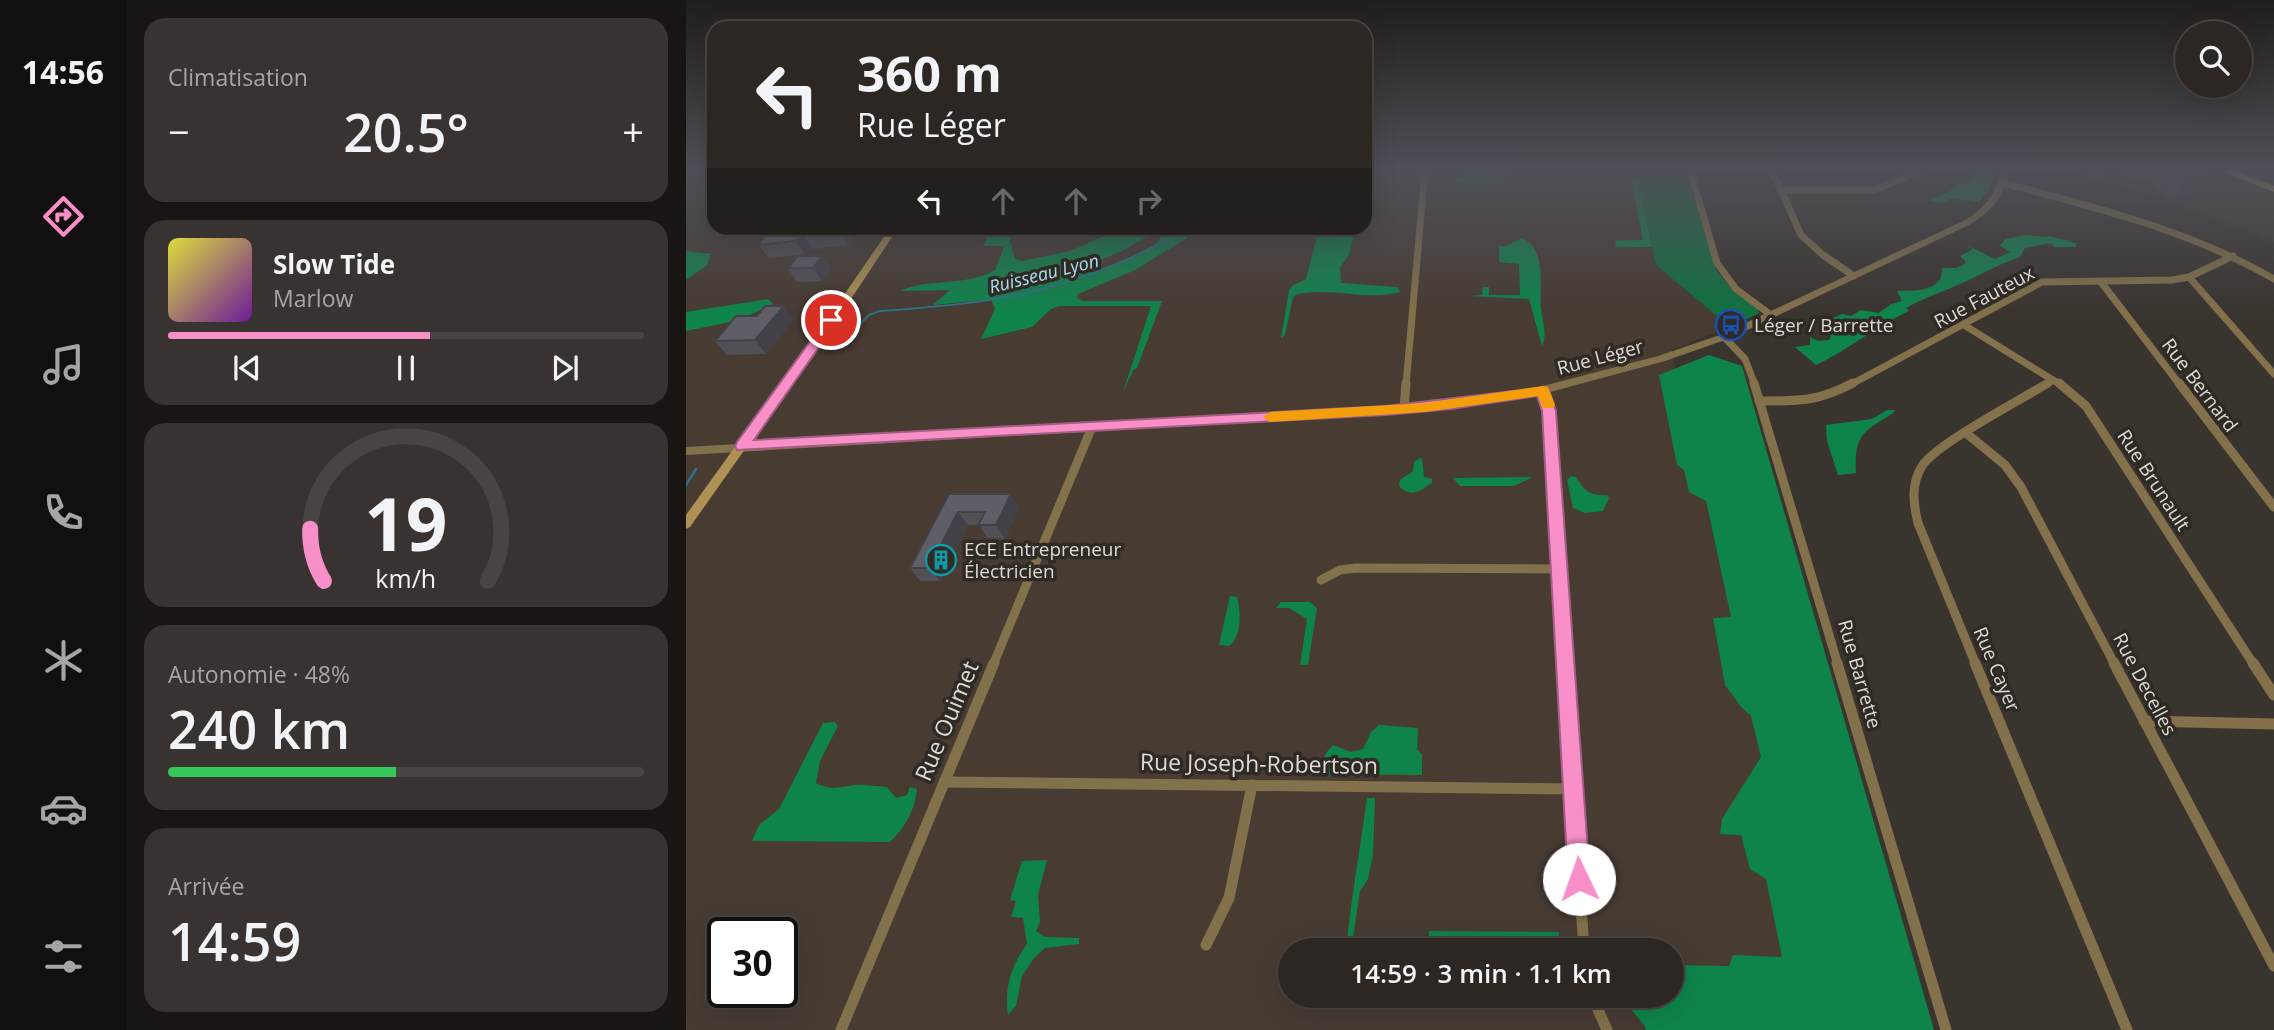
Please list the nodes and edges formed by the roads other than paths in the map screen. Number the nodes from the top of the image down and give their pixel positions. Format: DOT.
graph roads {
  1 [pos="1421,218"];
  2 [pos="1704,218"];
  3 [pos="1793,218"];
  4 [pos="1974,218"];
  5 [pos="2128,218"];
  6 [pos="889,235"];
  7 [pos="2233,256"];
  8 [pos="1854,276"];
  9 [pos="2189,276"];
  10 [pos="2274,279"];
  11 [pos="2101,282"];
  12 [pos="1771,315"];
  13 [pos="1964,325"];
  14 [pos="1724,337"];
  15 [pos="2274,374"];
  16 [pos="2053,380"];
  17 [pos="1543,390"];
  18 [pos="1759,401"];
  19 [pos="1404,409"];
  20 [pos="1092,427"];
  21 [pos="1966,433"];
  22 [pos="742,446"];
  23 [pos="686,451"];
  24 [pos="2274,508"];
  25 [pos="686,524"];
  26 [pos="1559,569"];
  27 [pos="1321,580"];
  28 [pos="2274,695"];
  29 [pos="2144,721"];
  30 [pos="2274,724"];
  31 [pos="944,782"];
  32 [pos="1252,785"];
  33 [pos="1574,789"];
  34 [pos="1583,938"];
  35 [pos="1206,944"];
  36 [pos="2274,966"];
  37 [pos="1597,1008"];
  38 [pos="841,1030"];
  39 [pos="1607,1030"];
  40 [pos="1946,1030"];
  41 [pos="2127,1030"];
  1 -- 19 [label="street"];
  2 -- 12 [label="street"];
  3 -- 8 [label="street"];
  4 -- 8 [label="street, Rue Léger"];
  5 -- 7 [label="street"];
  6 -- 22 [label="main road"];
  7 -- 9 [label="street, Rue Fauteux"];
  7 -- 10 [label="street"];
  8 -- 12 [label="street, Rue Léger"];
  9 -- 11 [label="street, Rue Fauteux"];
  9 -- 15 [label="street"];
  11 -- 13 [label="street, Rue Fauteux"];
  11 -- 24 [label="street, Rue Bernard"];
  12 -- 14 [label="street, Rue Léger"];
  13 -- 16 [label="street, Rue Brunault"];
  13 -- 18 [label="street, Rue Fauteux"];
  14 -- 17 [label="street, Rue Léger"];
  14 -- 18 [label="street, Rue Barrette"];
  16 -- 21 [label="street, Rue Cayer"];
  16 -- 28 [label="street, Rue Brunault"];
  17 -- 19 [label="street, Rue Léger"];
  17 -- 26 [label="street"];
  18 -- 40 [label="street, Rue Barrette"];
  19 -- 20 [label="street, Rue Léger"];
  20 -- 22 [label="street, Rue Léger"];
  20 -- 31 [label="street, Rue Ouimet"];
  21 -- 29 [label="street, Rue Decelles"];
  21 -- 41 [label="street, Rue Cayer"];
  22 -- 23 [label="street, Rue Léger"];
  22 -- 25 [label="main road"];
  26 -- 27 [label="street"];
  26 -- 33 [label="street"];
  29 -- 30 [label="street"];
  29 -- 36 [label="street, Rue Decelles"];
  31 -- 32 [label="street, Rue Joseph-Robertson"];
  31 -- 38 [label="street, Rue Ouimet"];
  32 -- 33 [label="street, Rue Joseph-Robertson"];
  32 -- 35 [label="street"];
  33 -- 34 [label="street"];
  37 -- 39 [label="street"];
}
